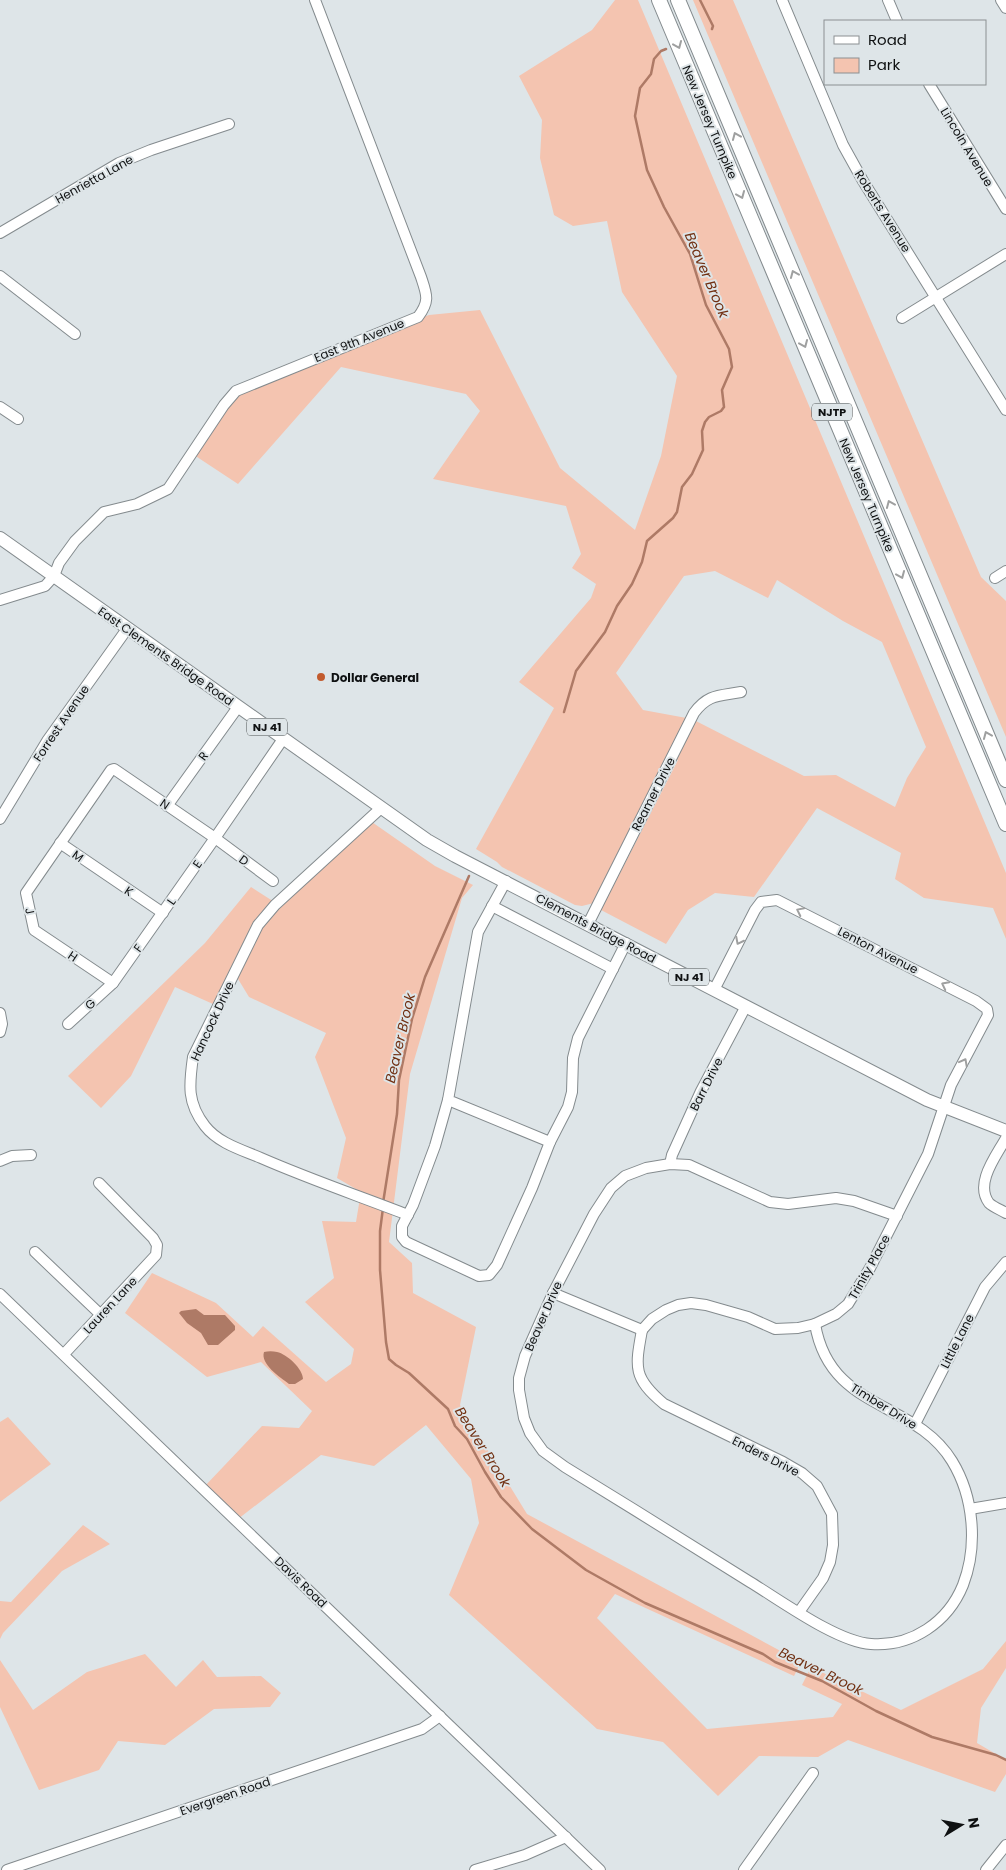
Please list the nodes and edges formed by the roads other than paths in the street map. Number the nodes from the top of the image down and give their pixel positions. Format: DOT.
graph roads {
  1 [pos="315,0"];
  2 [pos="659,0"];
  3 [pos="678,0"];
  4 [pos="782,0"];
  5 [pos="888,0"];
  6 [pos="1001,0"];
  7 [pos="1006,8"];
  8 [pos="897,20"];
  9 [pos="930,85"];
  10 [pos="229,124"];
  11 [pos="1006,210"];
  12 [pos="0,233"];
  13 [pos="1006,254"];
  14 [pos="0,276"];
  15 [pos="936,297"];
  16 [pos="902,318"];
  17 [pos="75,334"];
  18 [pos="0,407"];
  19 [pos="1006,410"];
  20 [pos="18,419"];
  21 [pos="0,538"];
  22 [pos="1006,571"];
  23 [pos="54,576"];
  24 [pos="994,578"];
  25 [pos="0,600"];
  26 [pos="127,629"];
  27 [pos="741,692"];
  28 [pos="238,707"];
  29 [pos="283,739"];
  30 [pos="1006,780"];
  31 [pos="167,806"];
  32 [pos="381,808"];
  33 [pos="0,820"];
  34 [pos="1006,824"];
  35 [pos="215,838"];
  36 [pos="60,843"];
  37 [pos="96,869"];
  38 [pos="273,881"];
  39 [pos="506,881"];
  40 [pos="179,890"];
  41 [pos="492,906"];
  42 [pos="163,913"];
  43 [pos="588,924"];
  44 [pos="34,930"];
  45 [pos="626,943"];
  46 [pos="613,969"];
  47 [pos="113,983"];
  48 [pos="714,990"];
  49 [pos="746,1006"];
  50 [pos="987,1009"];
  51 [pos="0,1013"];
  52 [pos="68,1024"];
  53 [pos="0,1032"];
  54 [pos="448,1100"];
  55 [pos="943,1106"];
  56 [pos="1006,1131"];
  57 [pos="1006,1138"];
  58 [pos="550,1142"];
  59 [pos="31,1155"];
  60 [pos="0,1161"];
  61 [pos="670,1164"];
  62 [pos="99,1183"];
  63 [pos="1006,1212"];
  64 [pos="408,1215"];
  65 [pos="897,1216"];
  66 [pos="35,1252"];
  67 [pos="1006,1262"];
  68 [pos="553,1293"];
  69 [pos="0,1294"];
  70 [pos="100,1315"];
  71 [pos="815,1324"];
  72 [pos="642,1330"];
  73 [pos="64,1354"];
  74 [pos="914,1424"];
  75 [pos="1006,1503"];
  76 [pos="970,1509"];
  77 [pos="799,1612"];
  78 [pos="440,1716"];
  79 [pos="813,1773"];
  80 [pos="566,1837"];
  81 [pos="1006,1844"];
  82 [pos="7,1870"];
  83 [pos="475,1870"];
  84 [pos="600,1870"];
  85 [pos="744,1870"];
  86 [pos="986,1870"];
  1 -- 23 [label="street, East 9th Avenue"];
  2 -- 34 [label="highway, New Jersey Turnpike / NJTP, one-way"];
  30 -- 3 [label="highway, New Jersey Turnpike / NJTP, one-way"];
  4 -- 15 [label="street, Roberts Avenue"];
  5 -- 8 [label="street"];
  6 -- 7 [label="street"];
  9 -- 11 [label="street, Lincoln Avenue"];
  10 -- 12 [label="street, Henrietta Lane"];
  13 -- 15 [label="street"];
  14 -- 17 [label="street"];
  15 -- 16 [label="street"];
  15 -- 19 [label="street, Roberts Avenue"];
  18 -- 20 [label="street"];
  21 -- 23 [label="main road, East Clements Bridge Road / NJ 41"];
  22 -- 24 [label="street"];
  23 -- 25 [label="street"];
  23 -- 26 [label="main road, East Clements Bridge Road / NJ 41"];
  26 -- 28 [label="main road, East Clements Bridge Road / NJ 41"];
  26 -- 33 [label="street, Forrest Avenue"];
  27 -- 43 [label="street, Reamer Drive"];
  28 -- 29 [label="main road, East Clements Bridge Road / NJ 41"];
  28 -- 31 [label="street, R"];
  29 -- 32 [label="main road, East Clements Bridge Road / NJ 41"];
  29 -- 35 [label="street"];
  31 -- 35 [label="street, N"];
  31 -- 36 [label="street, N"];
  32 -- 39 [label="main road, Clements Bridge Road / NJ 41"];
  32 -- 64 [label="street, Hancock Drive"];
  35 -- 38 [label="street, D"];
  35 -- 40 [label="street, E"];
  36 -- 37 [label="street, M"];
  36 -- 44 [label="street, J"];
  37 -- 42 [label="street, K"];
  39 -- 41 [label="street"];
  39 -- 43 [label="main road, Clements Bridge Road / NJ 41"];
  40 -- 42 [label="street, L"];
  41 -- 46 [label="street"];
  41 -- 54 [label="street"];
  42 -- 47 [label="street, F"];
  43 -- 45 [label="main road, Clements Bridge Road / NJ 41"];
  44 -- 47 [label="street, H"];
  45 -- 46 [label="street"];
  45 -- 48 [label="main road, Clements Bridge Road / NJ 41"];
  46 -- 58 [label="street"];
  47 -- 52 [label="street, G"];
  48 -- 49 [label="main road, Clements Bridge Road / NJ 41"];
  50 -- 48 [label="street, Lenton Avenue, one-way"];
  49 -- 55 [label="main road, Clements Bridge Road / NJ 41"];
  49 -- 61 [label="street, Barr Drive"];
  55 -- 50 [label="street, Trinity Place, one-way"];
  51 -- 53 [label="street"];
  54 -- 58 [label="street"];
  54 -- 64 [label="street"];
  55 -- 56 [label="main road, Clements Bridge Road / NJ 41"];
  55 -- 65 [label="street, Trinity Place"];
  57 -- 63 [label="street"];
  58 -- 64 [label="street"];
  59 -- 60 [label="street"];
  61 -- 65 [label="street, Beaver Drive"];
  61 -- 68 [label="street, Beaver Drive"];
  62 -- 70 [label="street, Lauren Lane"];
  65 -- 71 [label="street, Trinity Place"];
  66 -- 70 [label="street"];
  67 -- 74 [label="street, Little Lane"];
  68 -- 72 [label="street"];
  68 -- 77 [label="street, Beaver Drive"];
  69 -- 73 [label="street, Davis Road"];
  70 -- 73 [label="street, Lauren Lane"];
  71 -- 72 [label="street, Trinity Place"];
  71 -- 74 [label="street, Timber Drive"];
  72 -- 77 [label="street, Enders Drive"];
  73 -- 78 [label="street, Davis Road"];
  74 -- 76 [label="street, Timber Drive"];
  75 -- 76 [label="street"];
  76 -- 77 [label="street, Timber Drive"];
  78 -- 80 [label="street, Davis Road"];
  78 -- 82 [label="street, Evergreen Road"];
  79 -- 85 [label="street"];
  80 -- 83 [label="street"];
  80 -- 84 [label="street, Davis Road"];
  81 -- 86 [label="street"];
}
